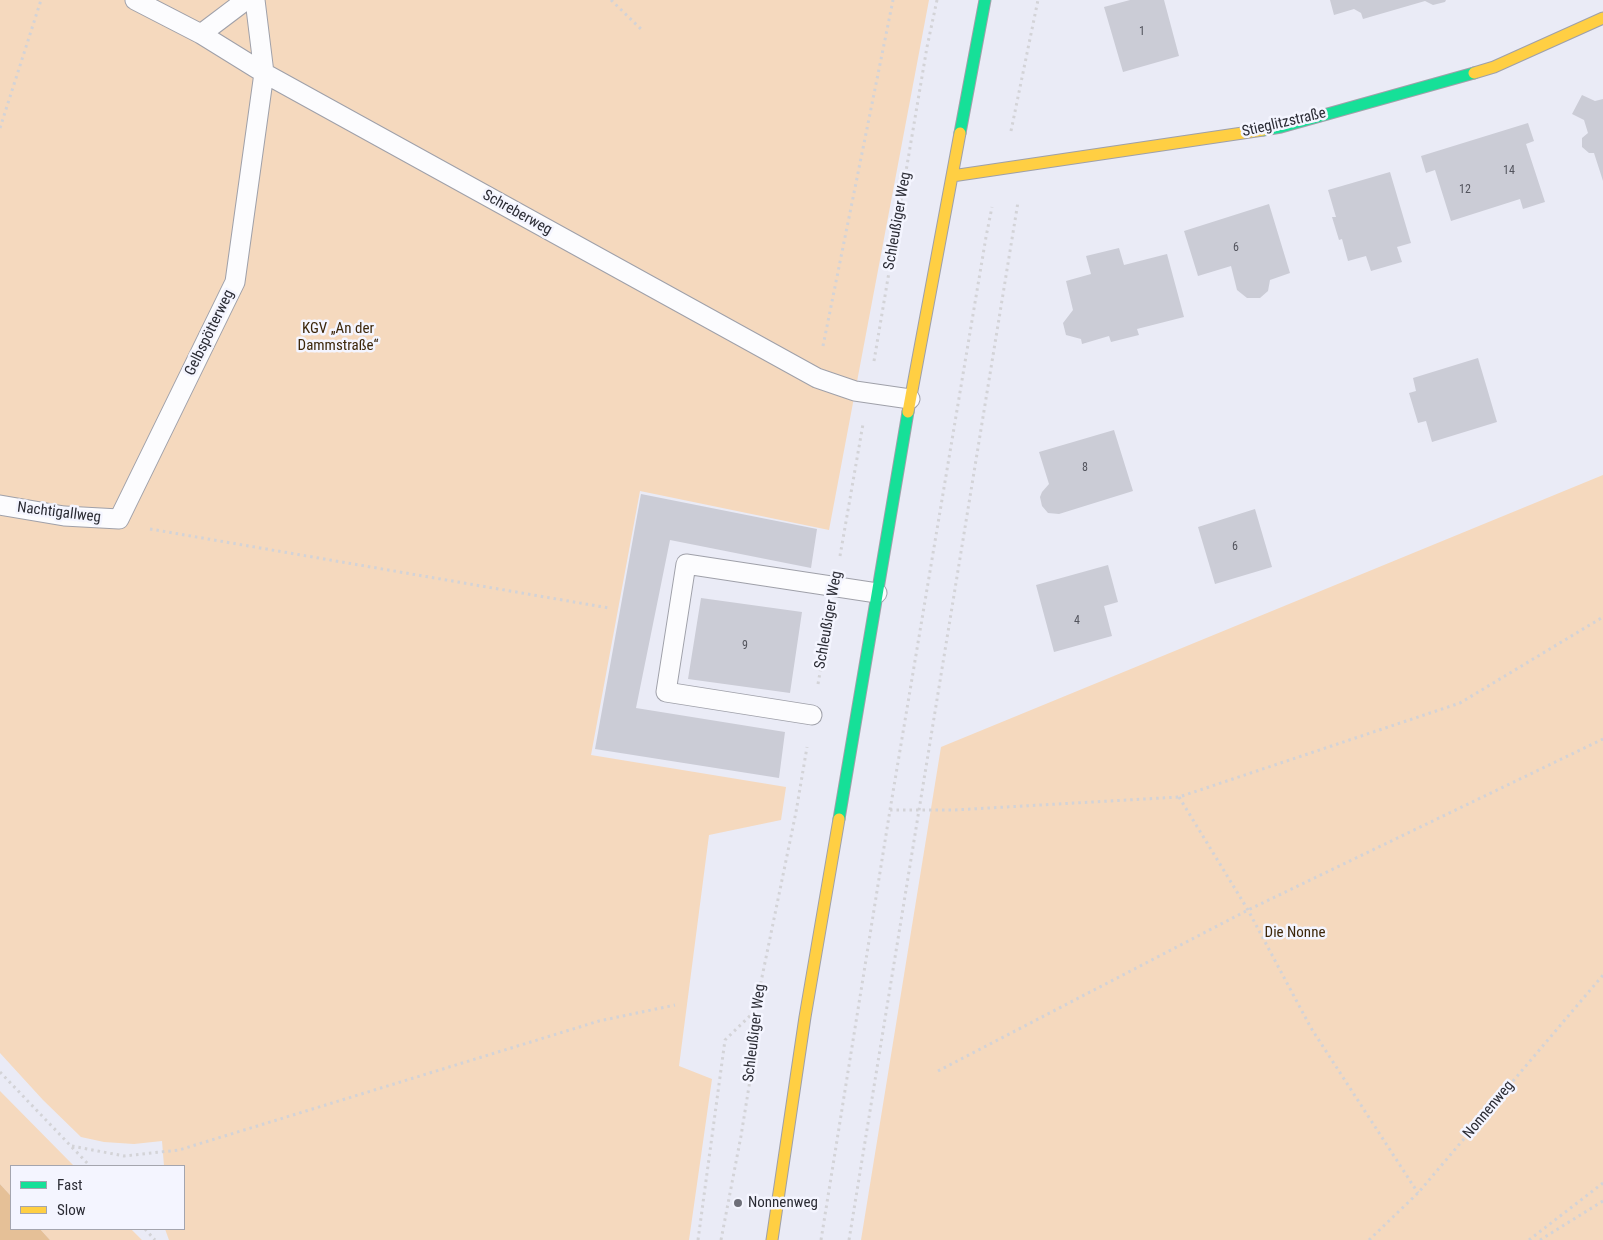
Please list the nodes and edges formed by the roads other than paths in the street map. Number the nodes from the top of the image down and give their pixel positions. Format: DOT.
graph roads {
  1 [pos="135,0"];
  2 [pos="246,0"];
  3 [pos="255,0"];
  4 [pos="985,0"];
  5 [pos="1603,18"];
  6 [pos="201,34"];
  7 [pos="264,74"];
  8 [pos="952,176"];
  9 [pos="910,399"];
  10 [pos="0,505"];
  11 [pos="119,519"];
  12 [pos="877,593"];
  13 [pos="812,715"];
  14 [pos="772,1240"];
  1 -- 6 [label="lane, Schreberweg"];
  2 -- 6 [label="lane"];
  3 -- 7 [label="lane, Gelbspötterweg"];
  4 -- 8 [label="main road"];
  5 -- 8 [label="main road, Stieglitzstraße"];
  6 -- 7 [label="lane, Schreberweg"];
  7 -- 9 [label="lane, Schreberweg"];
  7 -- 11 [label="lane, Gelbspötterweg"];
  8 -- 9 [label="main road"];
  9 -- 12 [label="main road"];
  10 -- 11 [label="lane, Nachtigallweg"];
  12 -- 13 [label="lane"];
  12 -- 14 [label="main road"];
}
